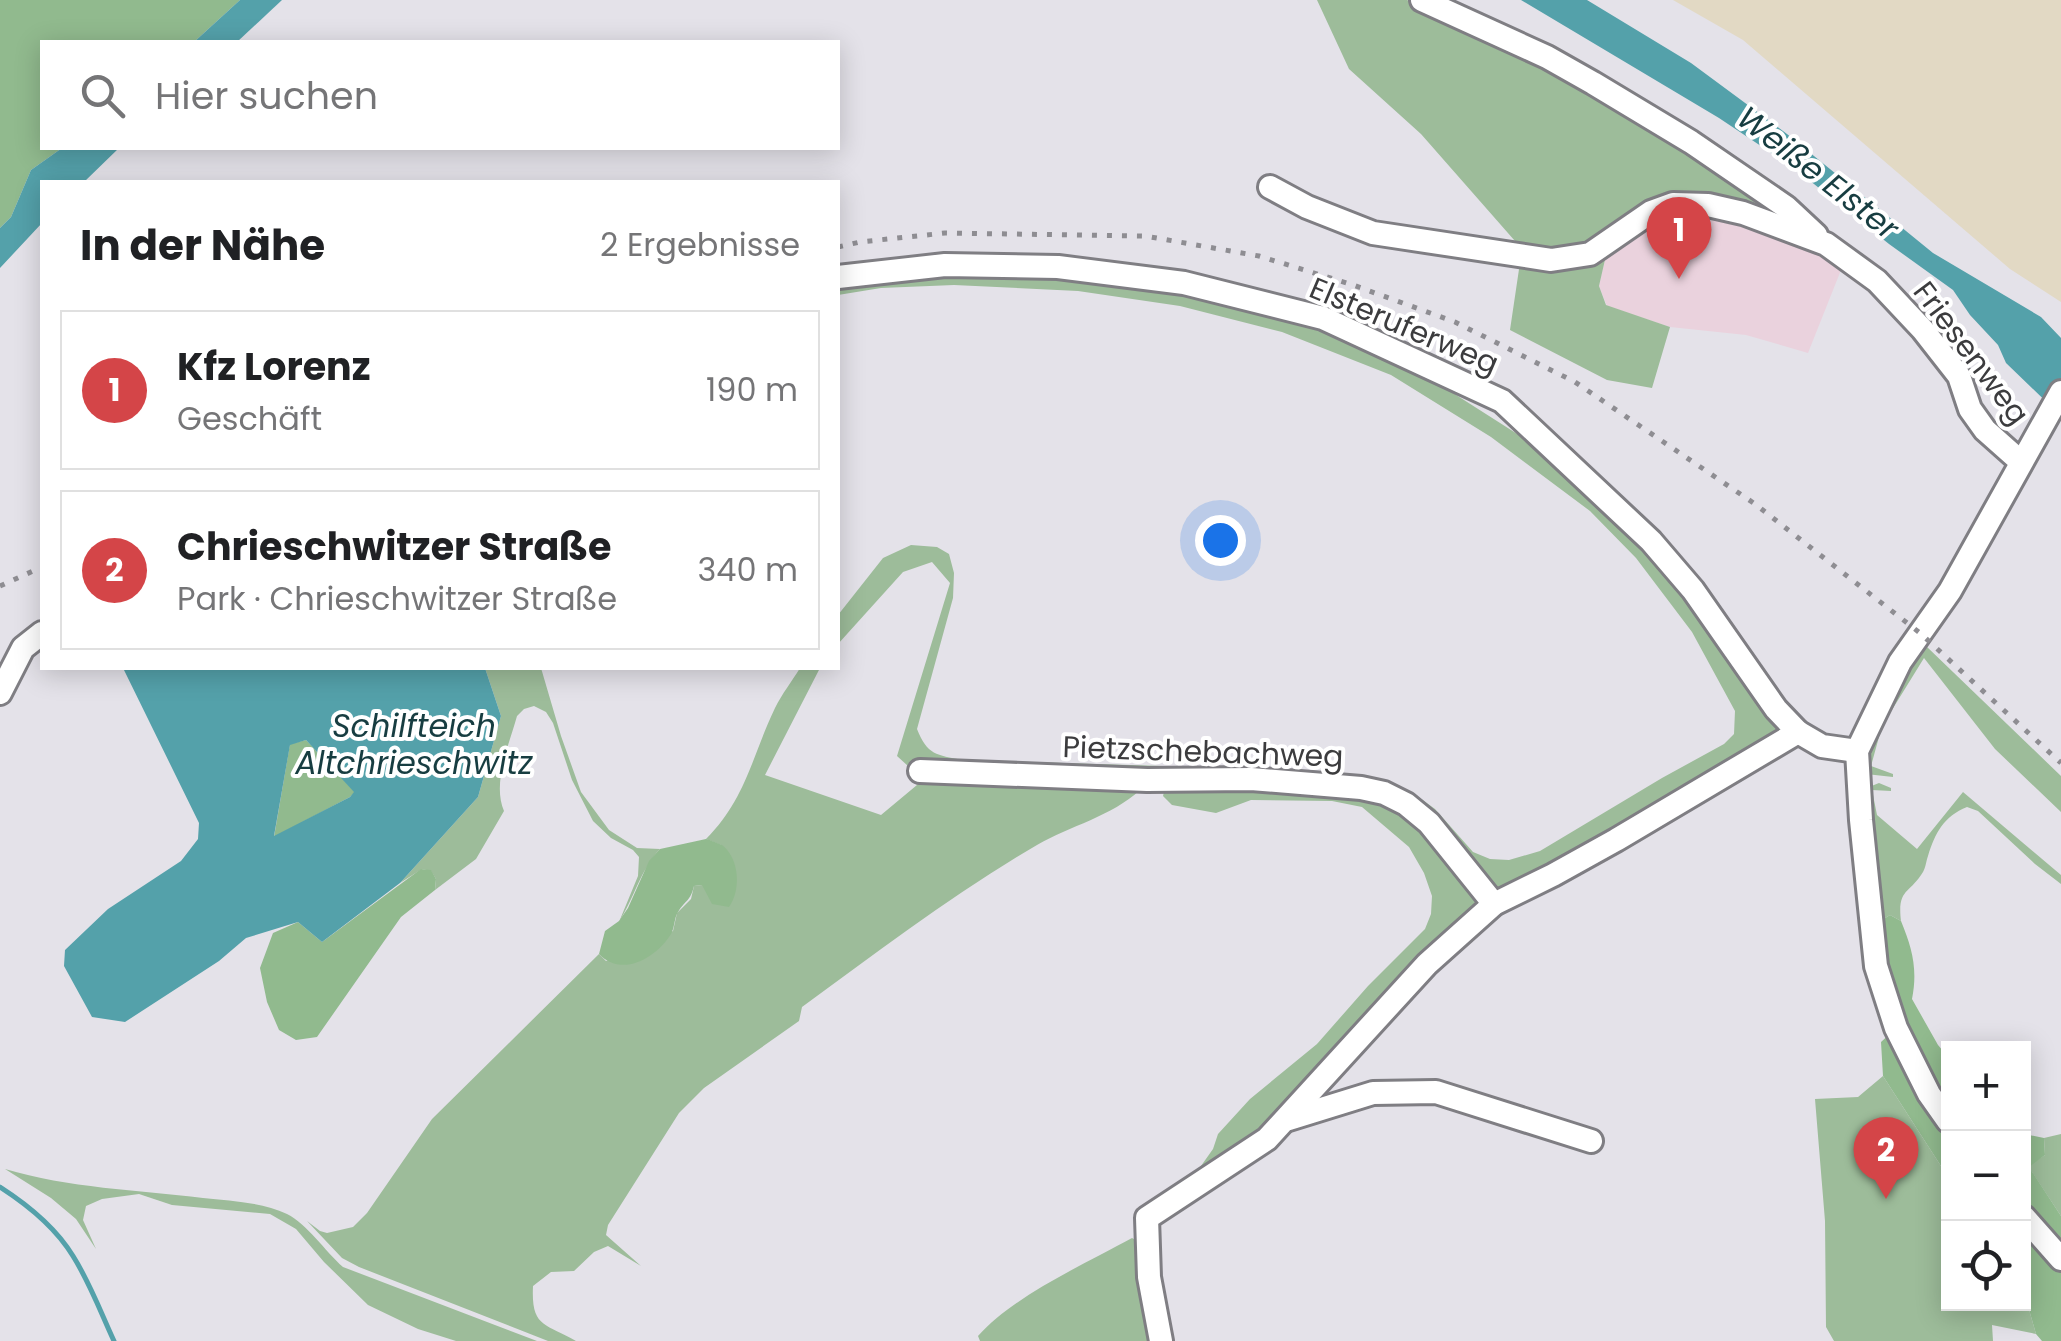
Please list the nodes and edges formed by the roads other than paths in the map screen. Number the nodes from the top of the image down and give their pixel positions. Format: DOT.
graph roads {
  1 [pos="1422,0"];
  2 [pos="1270,186"];
  3 [pos="1826,244"];
  4 [pos="840,277"];
  5 [pos="2061,392"];
  6 [pos="2020,462"];
  7 [pos="40,635"];
  8 [pos="0,693"];
  9 [pos="1798,732"];
  10 [pos="1857,751"];
  11 [pos="920,771"];
  12 [pos="1494,904"];
  13 [pos="1941,1111"];
  14 [pos="1286,1120"];
  15 [pos="1591,1140"];
  16 [pos="2027,1221"];
  17 [pos="2061,1259"];
  18 [pos="1162,1341"];
  1 -- 3 [label="street, Friesenweg"];
  2 -- 3 [label="street, Friesenweg"];
  3 -- 6 [label="street, Friesenweg"];
  4 -- 9 [label="street, Elsteruferweg"];
  5 -- 6 [label="street, Friesenweg"];
  6 -- 10 [label="street, Friesenweg"];
  7 -- 8 [label="street"];
  9 -- 10 [label="street, Elsteruferweg"];
  9 -- 12 [label="street"];
  10 -- 13 [label="street"];
  11 -- 12 [label="street, Pietzschebachweg"];
  12 -- 14 [label="street"];
  14 -- 15 [label="street"];
  14 -- 18 [label="street"];
  16 -- 17 [label="street"];
}
